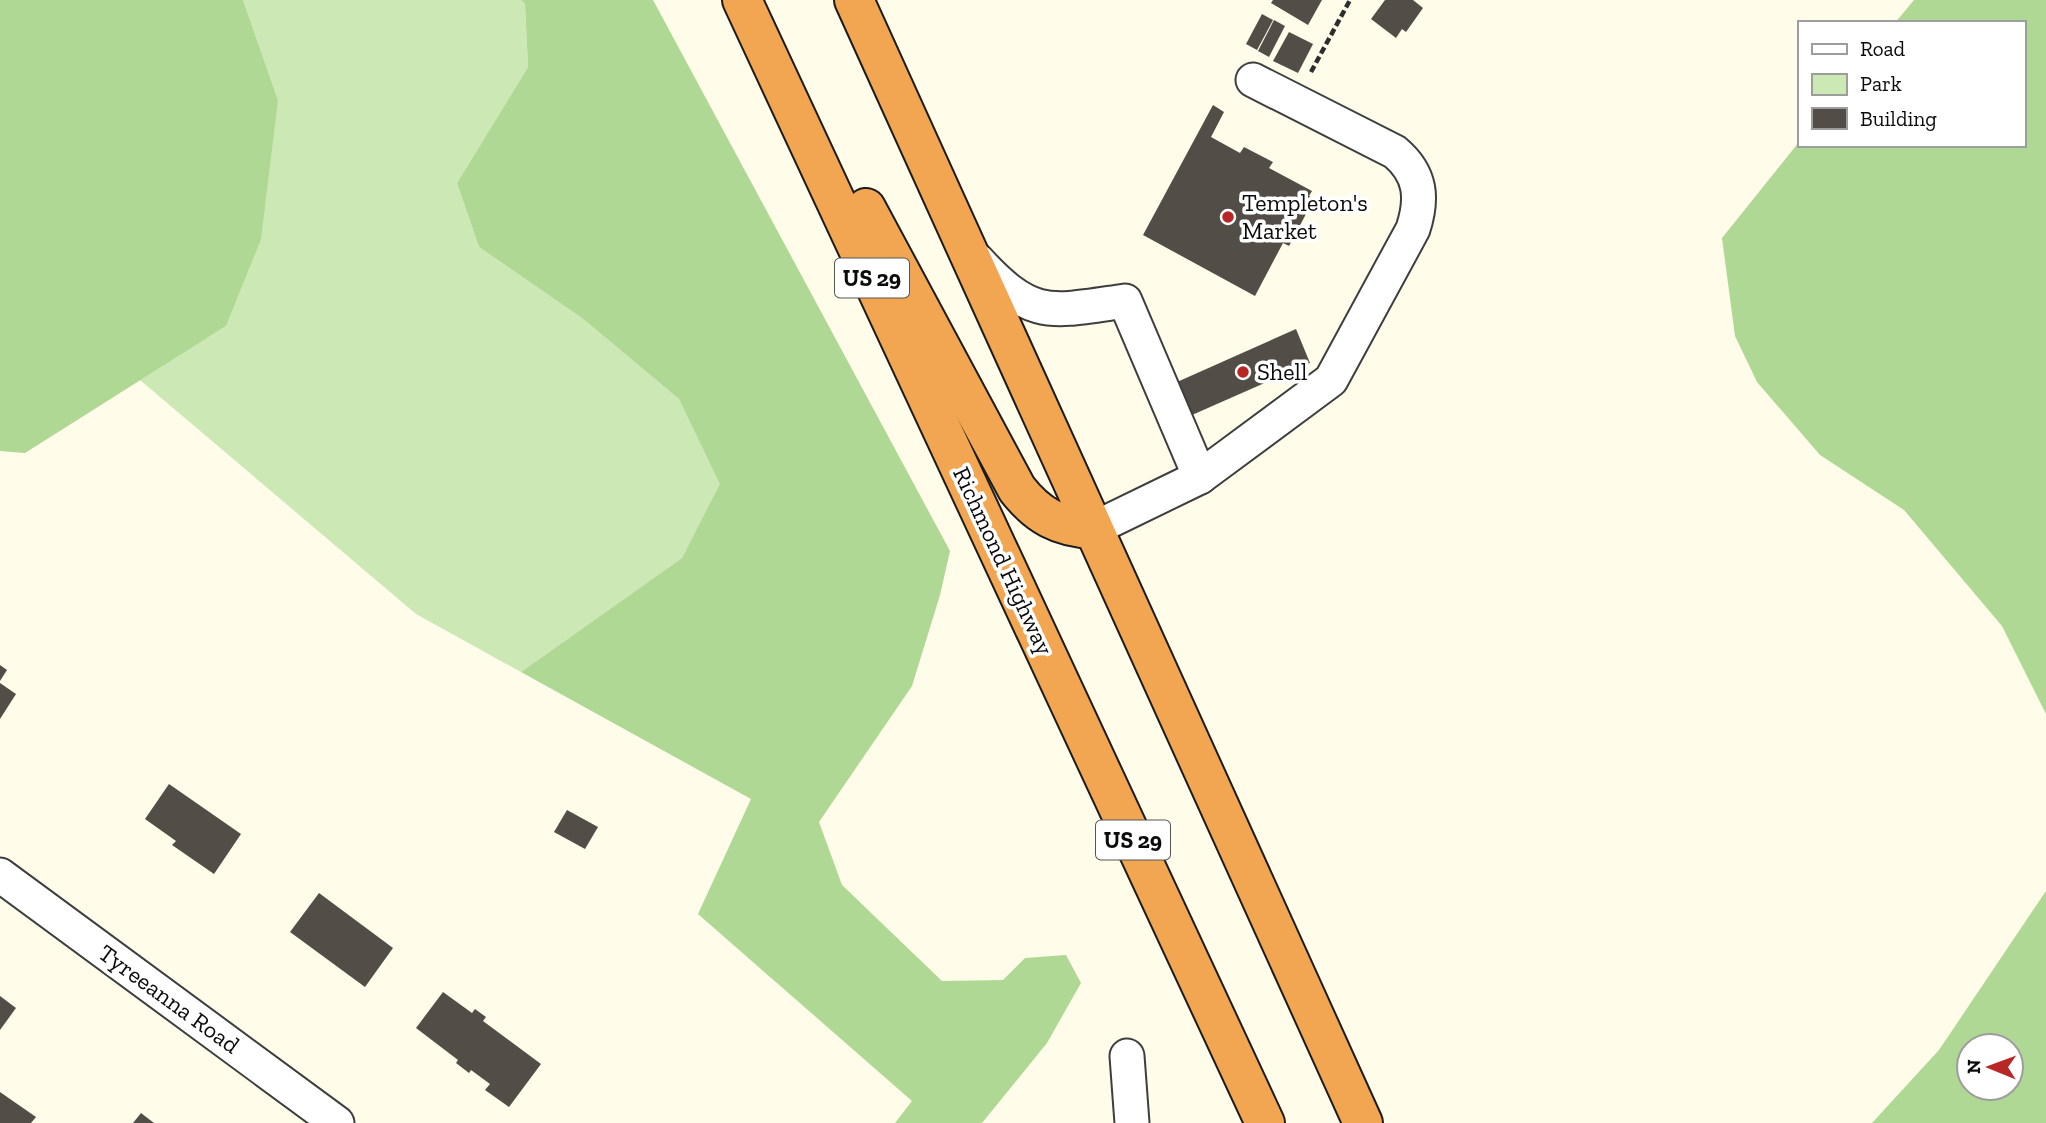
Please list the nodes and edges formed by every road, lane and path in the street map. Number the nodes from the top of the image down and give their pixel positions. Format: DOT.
graph roads {
  1 [pos="742,0"];
  2 [pos="747,0"];
  3 [pos="854,0"];
  4 [pos="1350,0"];
  5 [pos="1253,80"];
  6 [pos="1296,101"];
  7 [pos="967,249"];
  8 [pos="1200,477"];
  9 [pos="1093,529"];
  10 [pos="0,875"];
  11 [pos="1127,1056"];
  12 [pos="337,1123"];
  13 [pos="1132,1123"];
  14 [pos="1265,1123"];
  15 [pos="1363,1123"];
  1 -- 14 [label="highway, Richmond Highway / US 29"];
  2 -- 9 [label="highway"];
  3 -- 7 [label="highway"];
  4 -- 6 [label="path"];
  5 -- 6 [label="street"];
  6 -- 8 [label="street"];
  7 -- 8 [label="street"];
  7 -- 9 [label="highway"];
  8 -- 9 [label="street"];
  9 -- 15 [label="highway"];
  10 -- 12 [label="street, Tyreeanna Road"];
  11 -- 13 [label="street"];
}
